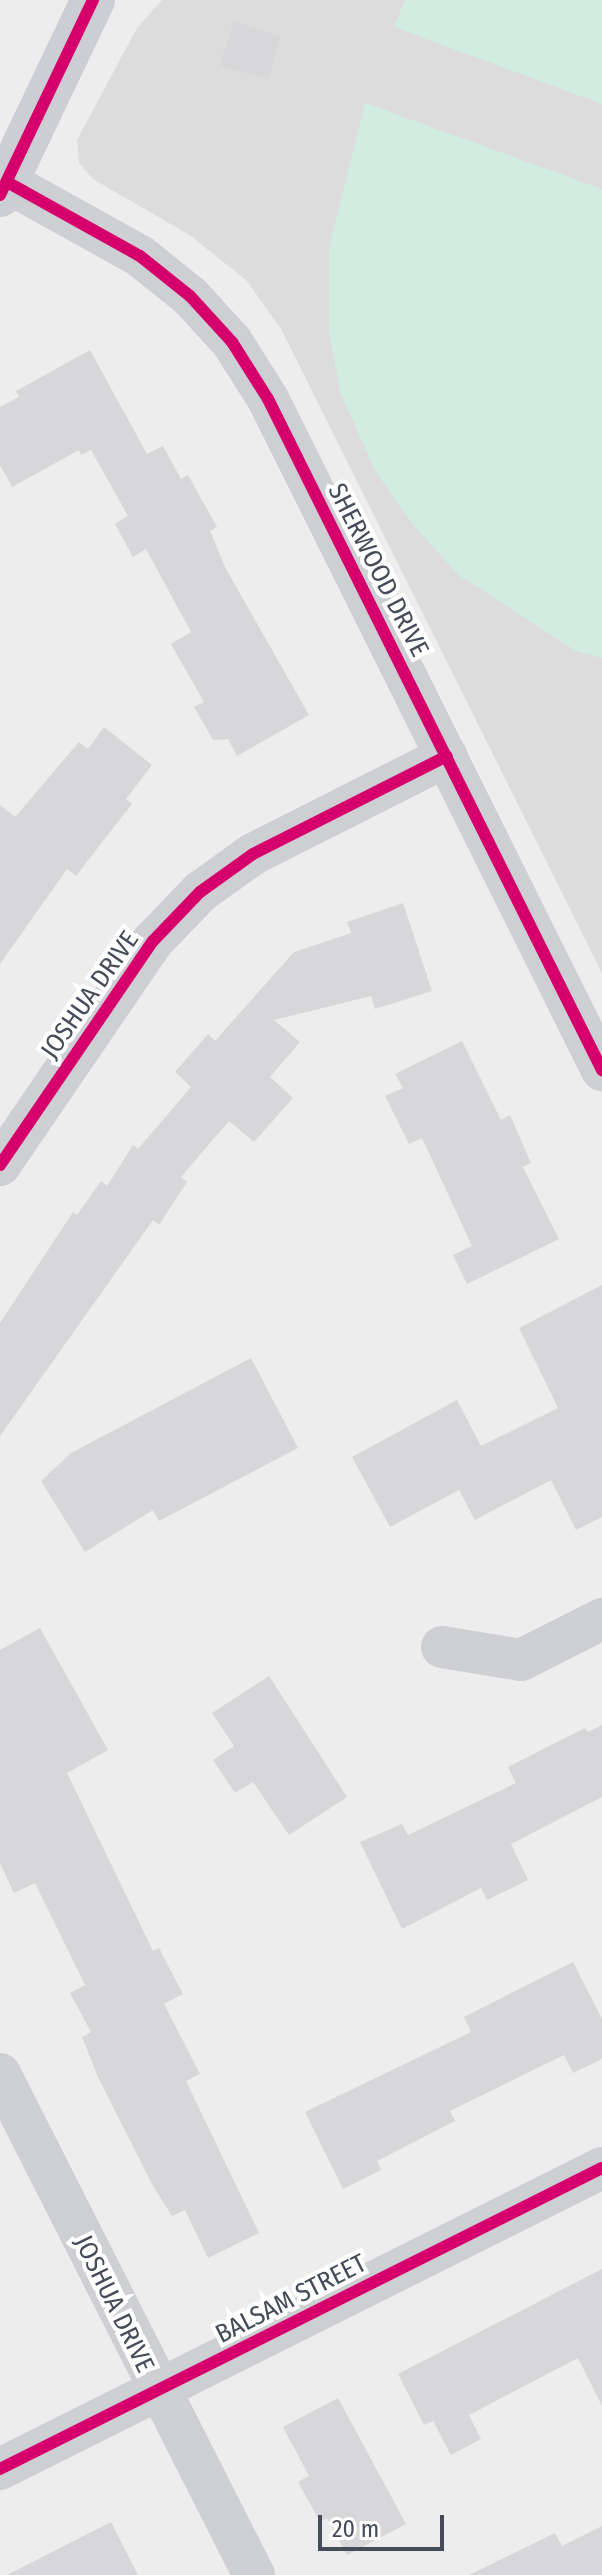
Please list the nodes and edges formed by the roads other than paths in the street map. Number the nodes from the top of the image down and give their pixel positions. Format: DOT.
graph roads {
  1 [pos="93,0"];
  2 [pos="4,188"];
  3 [pos="447,756"];
  4 [pos="602,1070"];
  5 [pos="0,1165"];
  6 [pos="602,1619"];
  7 [pos="442,1647"];
  8 [pos="0,2074"];
  9 [pos="602,2168"];
  10 [pos="157,2390"];
  11 [pos="0,2469"];
  12 [pos="254,2575"];
  1 -- 2 [label="street"];
  2 -- 3 [label="street, SHERWOOD DRIVE"];
  3 -- 4 [label="street, SHERWOOD DRIVE"];
  3 -- 5 [label="street, JOSHUA DRIVE"];
  6 -- 7 [label="street"];
  8 -- 10 [label="street, JOSHUA DRIVE"];
  9 -- 10 [label="street, BALSAM STREET"];
  10 -- 11 [label="street, BALSAM STREET"];
  10 -- 12 [label="street, JOSHUA DRIVE"];
}
